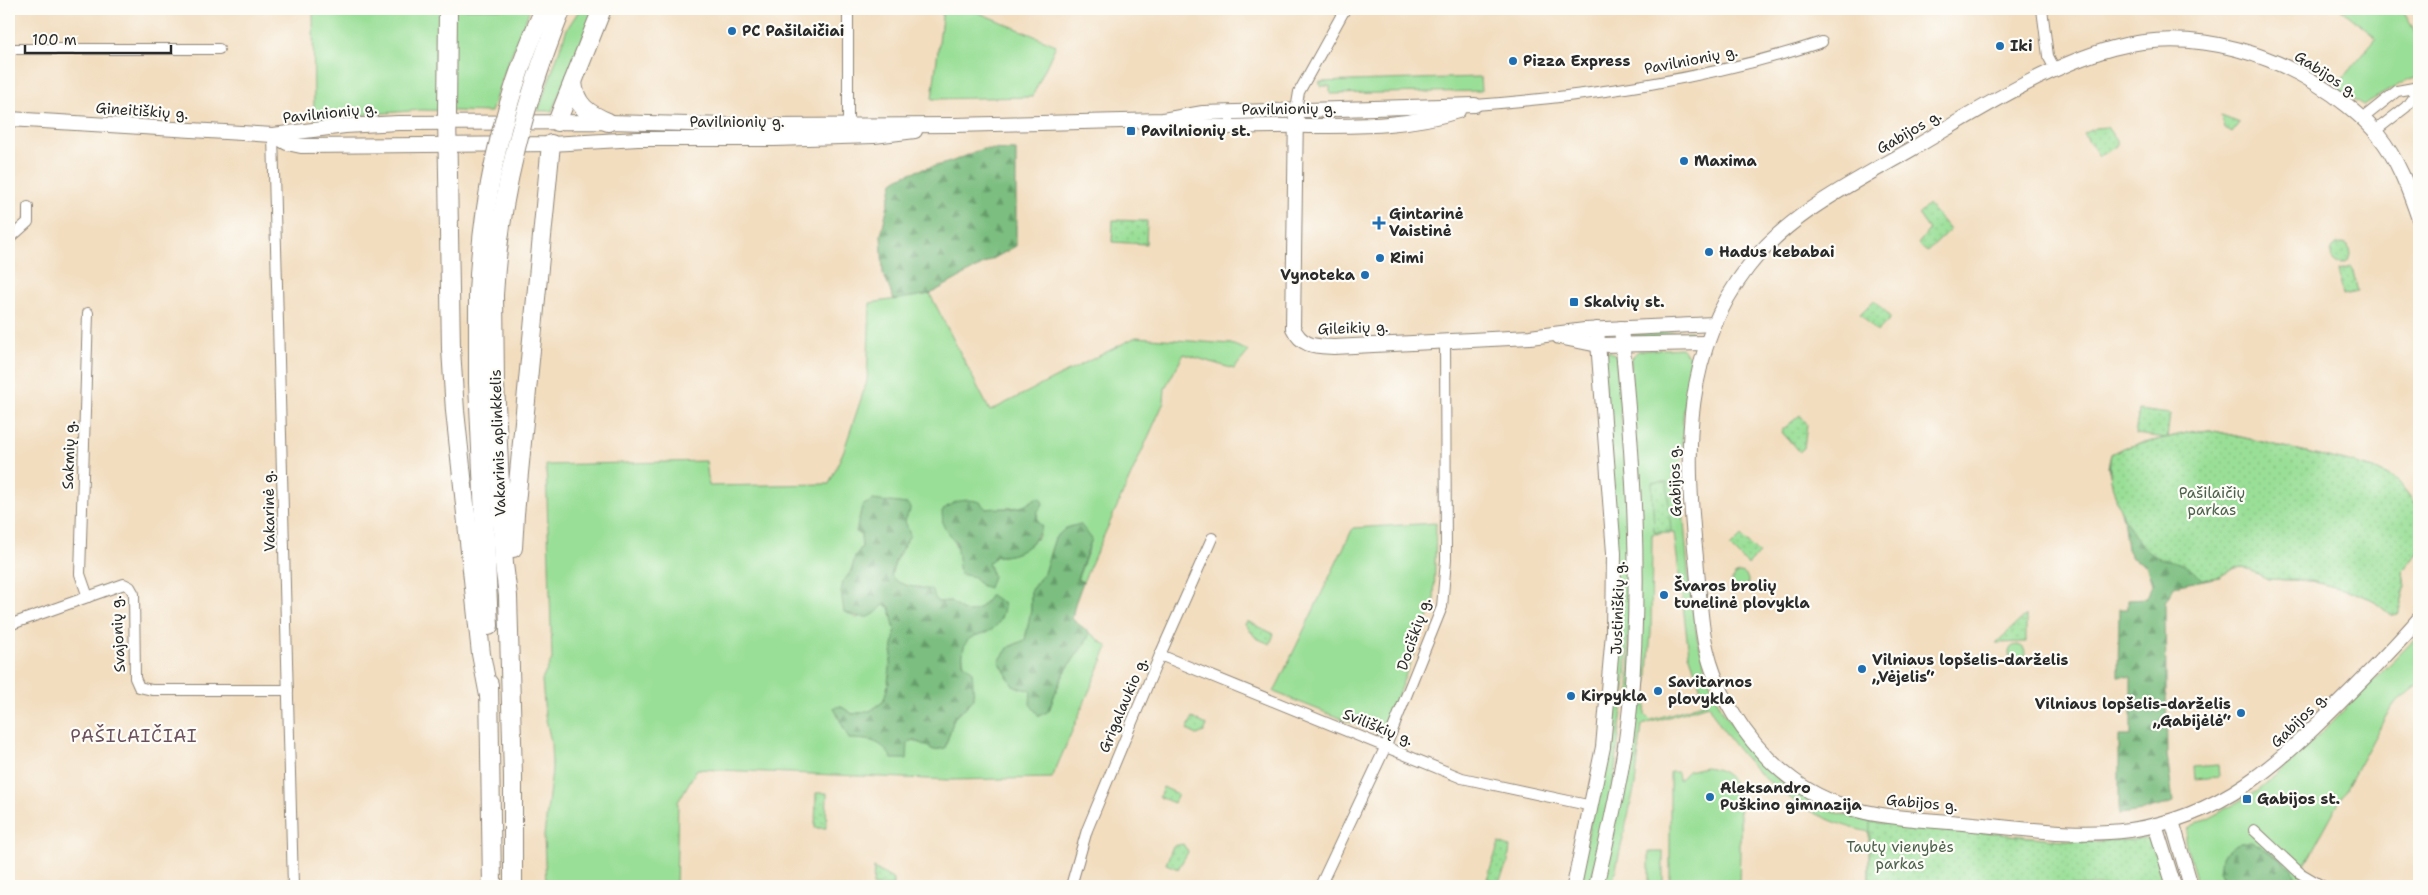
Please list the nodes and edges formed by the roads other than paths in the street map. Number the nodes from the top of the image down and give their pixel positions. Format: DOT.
graph roads {
  1 [pos="448,9"];
  2 [pos="602,9"];
  3 [pos="848,9"];
  4 [pos="1345,9"];
  5 [pos="2042,9"];
  6 [pos="561,11"];
  7 [pos="1822,42"];
  8 [pos="9,49"];
  9 [pos="219,49"];
  10 [pos="2056,69"];
  11 [pos="573,82"];
  12 [pos="2419,88"];
  13 [pos="1474,105"];
  14 [pos="1296,110"];
  15 [pos="2363,118"];
  16 [pos="9,119"];
  17 [pos="1163,120"];
  18 [pos="556,122"];
  19 [pos="608,122"];
  20 [pos="448,123"];
  21 [pos="1296,126"];
  22 [pos="2375,130"];
  23 [pos="848,131"];
  24 [pos="274,135"];
  25 [pos="545,144"];
  26 [pos="448,145"];
  27 [pos="28,207"];
  28 [pos="2419,219"];
  29 [pos="9,238"];
  30 [pos="486,295"];
  31 [pos="88,313"];
  32 [pos="1714,324"];
  33 [pos="1621,328"];
  34 [pos="1597,329"];
  35 [pos="1552,336"];
  36 [pos="1445,341"];
  37 [pos="1707,343"];
  38 [pos="1622,345"];
  39 [pos="1598,346"];
  40 [pos="1212,538"];
  41 [pos="508,596"];
  42 [pos="88,597"];
  43 [pos="2419,619"];
  44 [pos="9,624"];
  45 [pos="1160,655"];
  46 [pos="288,690"];
  47 [pos="489,696"];
  48 [pos="1386,746"];
  49 [pos="1592,806"];
  50 [pos="2172,821"];
  51 [pos="2155,825"];
  52 [pos="2254,830"];
  53 [pos="292,886"];
  54 [pos="492,886"];
  55 [pos="513,886"];
  56 [pos="1071,886"];
  57 [pos="1320,886"];
  58 [pos="1574,886"];
  59 [pos="1596,886"];
  60 [pos="2174,886"];
  61 [pos="2191,886"];
  62 [pos="2322,886"];
  1 -- 20 [label="highway"];
  2 -- 11 [label="highway"];
  3 -- 23 [label="street"];
  4 -- 14 [label="street"];
  5 -- 10 [label="street"];
  6 -- 30 [label="highway, Vakarinis aplinkkelis, bridge"];
  6 -- 30 [label="highway, Vakarinis aplinkkelis, bridge"];
  7 -- 13 [label="street, Pavilnionių g."];
  8 -- 9 [label="street"];
  10 -- 15 [label="street, Gabijos g."];
  10 -- 32 [label="street, Gabijos g."];
  11 -- 18 [label="highway"];
  11 -- 19 [label="highway"];
  12 -- 15 [label="street"];
  12 -- 22 [label="street"];
  13 -- 14 [label="street, Pavilnionių g."];
  13 -- 21 [label="street, Pavilnionių g."];
  14 -- 17 [label="street, Pavilnionių g."];
  14 -- 21 [label="street, Gileikių g."];
  15 -- 22 [label="street, Gabijos g."];
  16 -- 24 [label="street, Gineitiškių g."];
  17 -- 21 [label="street, Pavilnionių g."];
  17 -- 23 [label="street, Pavilnionių g."];
  18 -- 19 [label="street, Pavilnionių g."];
  18 -- 20 [label="street, Pavilnionių g."];
  18 -- 25 [label="street"];
  19 -- 23 [label="street, Pavilnionių g."];
  20 -- 24 [label="street, Pavilnionių g."];
  20 -- 26 [label="highway"];
  21 -- 36 [label="street, Gileikių g."];
  22 -- 28 [label="street, Gabijos g."];
  23 -- 25 [label="street, Pavilnionių g."];
  24 -- 26 [label="street, Pavilnionių g."];
  24 -- 46 [label="street, Vakarinė g."];
  25 -- 26 [label="street, Pavilnionių g."];
  25 -- 41 [label="highway"];
  26 -- 47 [label="highway"];
  27 -- 29 [label="street"];
  30 -- 41 [label="highway, Vakarinis aplinkkelis"];
  30 -- 47 [label="highway, Vakarinis aplinkkelis"];
  31 -- 42 [label="street, Sakmių g."];
  32 -- 33 [label="street, Gileikių g."];
  32 -- 37 [label="street, Gabijos g."];
  33 -- 34 [label="street, Gileikių g."];
  33 -- 38 [label="street, Justiniškių g."];
  34 -- 35 [label="street, Gileikių g."];
  34 -- 39 [label="street, Justiniškių g."];
  35 -- 36 [label="street, Gileikių g."];
  35 -- 39 [label="street, Gileikių g."];
  36 -- 48 [label="street, Dociškių g."];
  37 -- 38 [label="street, Gileikių g."];
  37 -- 51 [label="street, Gabijos g."];
  38 -- 39 [label="street, Gileikių g."];
  38 -- 59 [label="street, Justiniškių g."];
  39 -- 49 [label="street, Justiniškių g."];
  40 -- 45 [label="street, Grigalaukio g."];
  41 -- 55 [label="highway, Vakarinis aplinkkelis"];
  42 -- 44 [label="street, Svajonių g."];
  42 -- 46 [label="street, Svajonių g."];
  43 -- 50 [label="street, Gabijos g."];
  45 -- 48 [label="street, Sviliškių g."];
  45 -- 56 [label="street, Grigalaukio g."];
  46 -- 53 [label="street, Vakarinė g."];
  47 -- 54 [label="highway, Vakarinis aplinkkelis"];
  48 -- 49 [label="street, Sviliškių g."];
  48 -- 57 [label="street, Dociškių g."];
  49 -- 58 [label="street, Justiniškių g."];
  50 -- 51 [label="street, Gabijos g."];
  50 -- 61 [label="street"];
  51 -- 60 [label="street"];
  52 -- 62 [label="street"];
}
